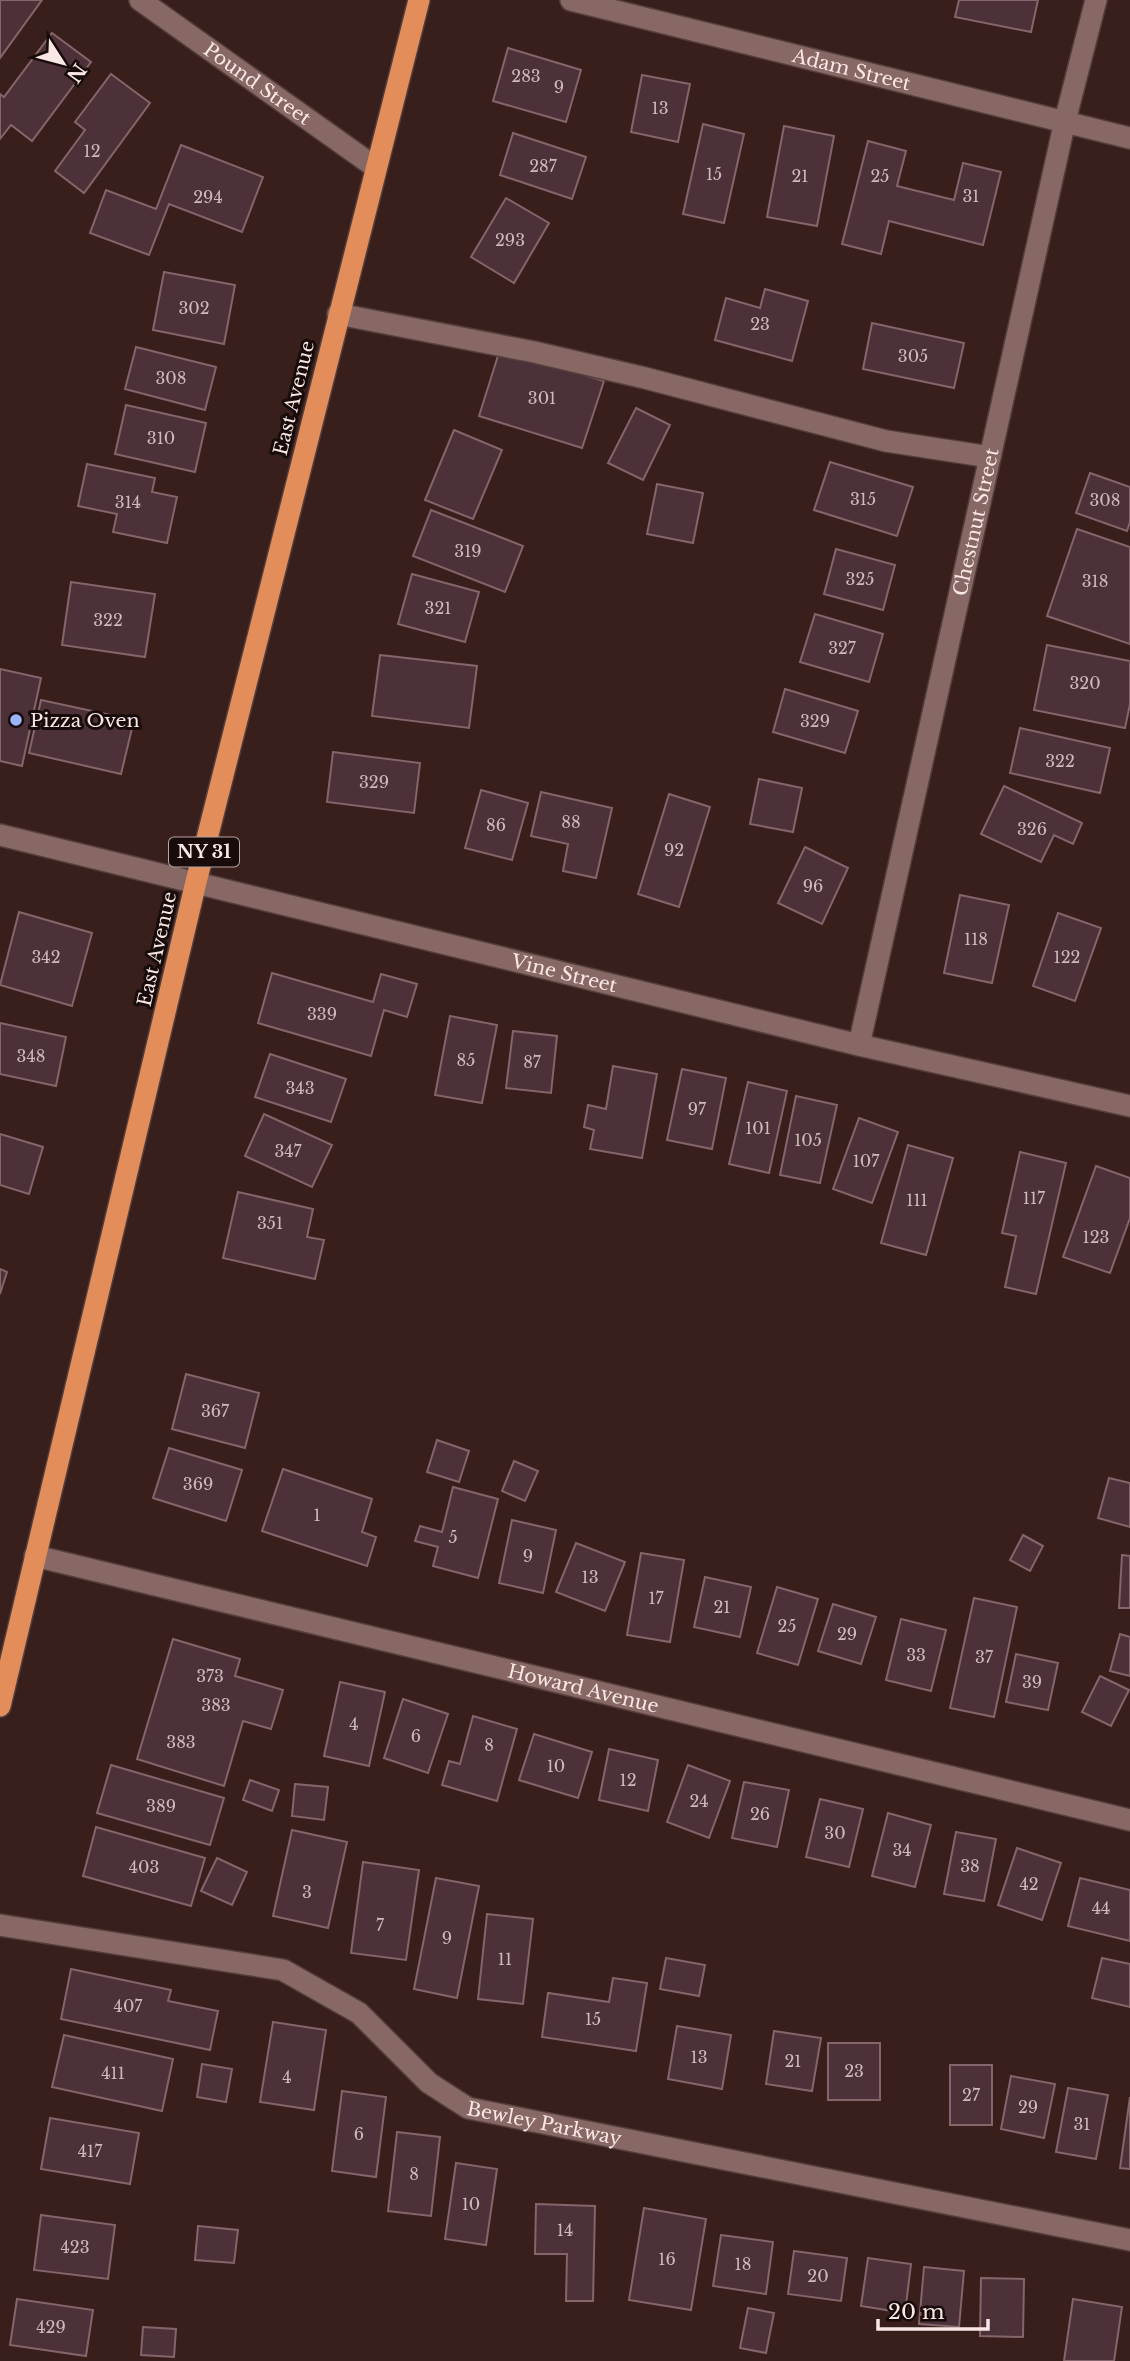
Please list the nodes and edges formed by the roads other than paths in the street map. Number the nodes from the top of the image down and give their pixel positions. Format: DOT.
graph roads {
  1 [pos="140,0"];
  2 [pos="419,0"];
  3 [pos="571,0"];
  4 [pos="1096,0"];
  5 [pos="1065,121"];
  6 [pos="1130,138"];
  7 [pos="375,167"];
  8 [pos="338,314"];
  9 [pos="990,457"];
  10 [pos="0,835"];
  11 [pos="197,882"];
  12 [pos="859,1045"];
  13 [pos="1130,1106"];
  14 [pos="35,1556"];
  15 [pos="0,1706"];
  16 [pos="1130,1820"];
  17 [pos="0,1925"];
  18 [pos="1130,2240"];
  1 -- 7 [label="street, Pound Street"];
  2 -- 7 [label="highway, East Avenue / NY 31"];
  3 -- 5 [label="street, Adam Street"];
  4 -- 5 [label="street, Chestnut Street"];
  5 -- 6 [label="street, Adam Street"];
  5 -- 9 [label="street, Chestnut Street"];
  7 -- 8 [label="highway, East Avenue / NY 31"];
  8 -- 9 [label="street"];
  8 -- 11 [label="highway, East Avenue / NY 31"];
  9 -- 12 [label="street, Chestnut Street"];
  10 -- 11 [label="street, Vine Street"];
  11 -- 12 [label="street, Vine Street"];
  11 -- 14 [label="highway, East Avenue / NY 31"];
  12 -- 13 [label="street, Vine Street"];
  14 -- 15 [label="highway, East Avenue / NY 31"];
  14 -- 16 [label="street, Howard Avenue"];
  17 -- 18 [label="street, Bewley Parkway"];
}
